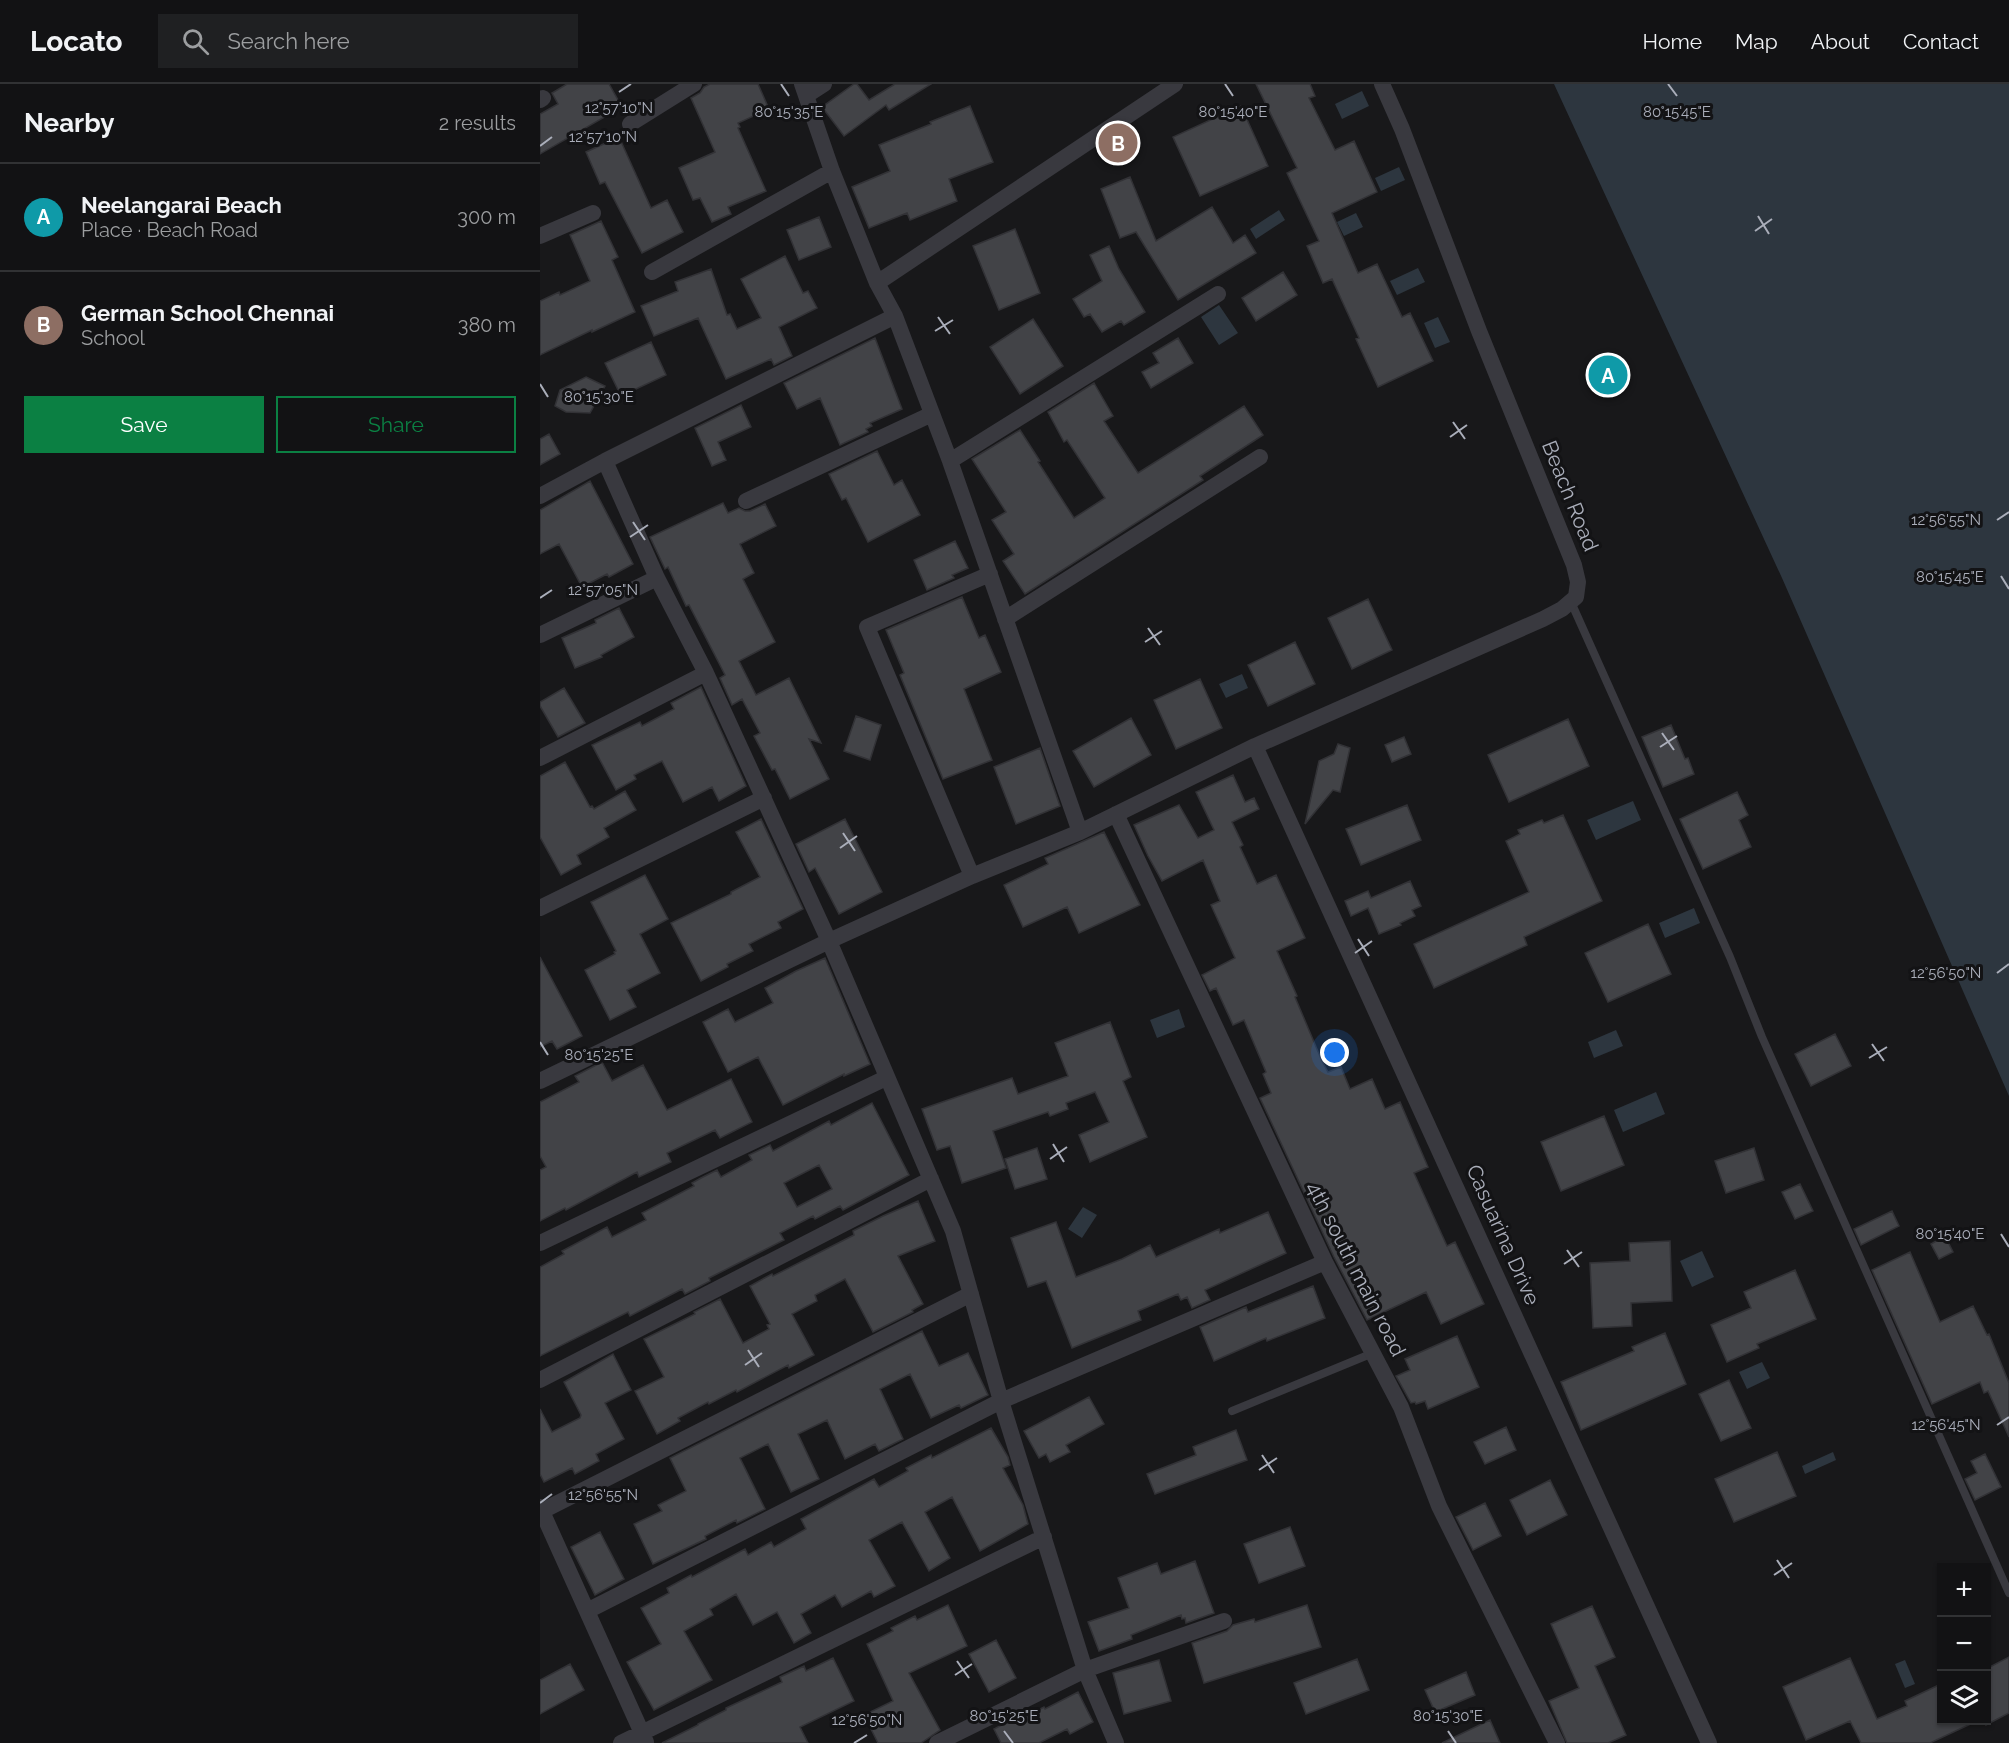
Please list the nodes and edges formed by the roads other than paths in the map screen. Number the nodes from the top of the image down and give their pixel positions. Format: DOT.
graph roads {
  1 [pos="694,84"];
  2 [pos="824,84"];
  3 [pos="1175,84"];
  4 [pos="1382,84"];
  5 [pos="804,89"];
  6 [pos="630,124"];
  7 [pos="832,171"];
  8 [pos="593,213"];
  9 [pos="540,236"];
  10 [pos="652,272"];
  11 [pos="877,283"];
  12 [pos="1218,294"];
  13 [pos="896,316"];
  14 [pos="932,414"];
  15 [pos="1260,457"];
  16 [pos="605,461"];
  17 [pos="950,461"];
  18 [pos="540,496"];
  19 [pos="746,501"];
  20 [pos="990,574"];
  21 [pos="657,578"];
  22 [pos="1571,602"];
  23 [pos="1005,619"];
  24 [pos="540,635"];
  25 [pos="706,673"];
  26 [pos="1255,746"];
  27 [pos="540,758"];
  28 [pos="764,798"];
  29 [pos="1116,814"];
  30 [pos="1080,832"];
  31 [pos="972,876"];
  32 [pos="540,908"];
  33 [pos="830,941"];
  34 [pos="886,1078"];
  35 [pos="540,1081"];
  36 [pos="931,1179"];
  37 [pos="540,1243"];
  38 [pos="1325,1262"];
  39 [pos="971,1294"];
  40 [pos="1373,1353"];
  41 [pos="540,1380"];
  42 [pos="1000,1401"];
  43 [pos="1232,1411"];
  44 [pos="541,1509"];
  45 [pos="1044,1537"];
  46 [pos="2009,1593"];
  47 [pos="587,1611"];
  48 [pos="1224,1621"];
  49 [pos="1085,1670"];
  50 [pos="644,1738"];
  51 [pos="621,1743"];
  52 [pos="937,1743"];
  53 [pos="1116,1743"];
  54 [pos="1557,1743"];
  55 [pos="1709,1743"];
  1 -- 6 [label="street"];
  2 -- 5 [label="street"];
  3 -- 11 [label="street"];
  4 -- 22 [label="street, Beach Road"];
  5 -- 7 [label="street"];
  7 -- 10 [label="street"];
  7 -- 11 [label="street"];
  8 -- 9 [label="street"];
  11 -- 13 [label="street"];
  12 -- 17 [label="street"];
  13 -- 14 [label="street"];
  13 -- 16 [label="street"];
  14 -- 17 [label="street"];
  14 -- 19 [label="street"];
  15 -- 23 [label="street"];
  16 -- 18 [label="street"];
  16 -- 21 [label="street"];
  17 -- 20 [label="street"];
  20 -- 23 [label="street"];
  20 -- 31 [label="street"];
  21 -- 24 [label="street"];
  21 -- 25 [label="street"];
  22 -- 26 [label="street"];
  22 -- 46 [label="lane"];
  23 -- 30 [label="street"];
  25 -- 27 [label="street"];
  25 -- 28 [label="street"];
  26 -- 29 [label="street"];
  26 -- 55 [label="street, Casuarina Drive"];
  28 -- 32 [label="street"];
  28 -- 33 [label="street"];
  29 -- 30 [label="street"];
  29 -- 38 [label="street, 4th south main road"];
  30 -- 31 [label="street"];
  31 -- 33 [label="street"];
  33 -- 34 [label="street"];
  33 -- 35 [label="street"];
  34 -- 36 [label="street"];
  34 -- 37 [label="street"];
  36 -- 39 [label="street"];
  36 -- 41 [label="street"];
  38 -- 40 [label="street, 4th south main road"];
  38 -- 42 [label="street"];
  39 -- 42 [label="street"];
  39 -- 44 [label="street"];
  40 -- 43 [label="lane"];
  40 -- 54 [label="street, 4th south main road"];
  42 -- 45 [label="street"];
  42 -- 47 [label="street"];
  44 -- 47 [label="street"];
  45 -- 49 [label="street"];
  45 -- 50 [label="street"];
  47 -- 50 [label="street"];
  48 -- 49 [label="street"];
  49 -- 52 [label="street"];
  49 -- 53 [label="street"];
  50 -- 51 [label="street"];
}
